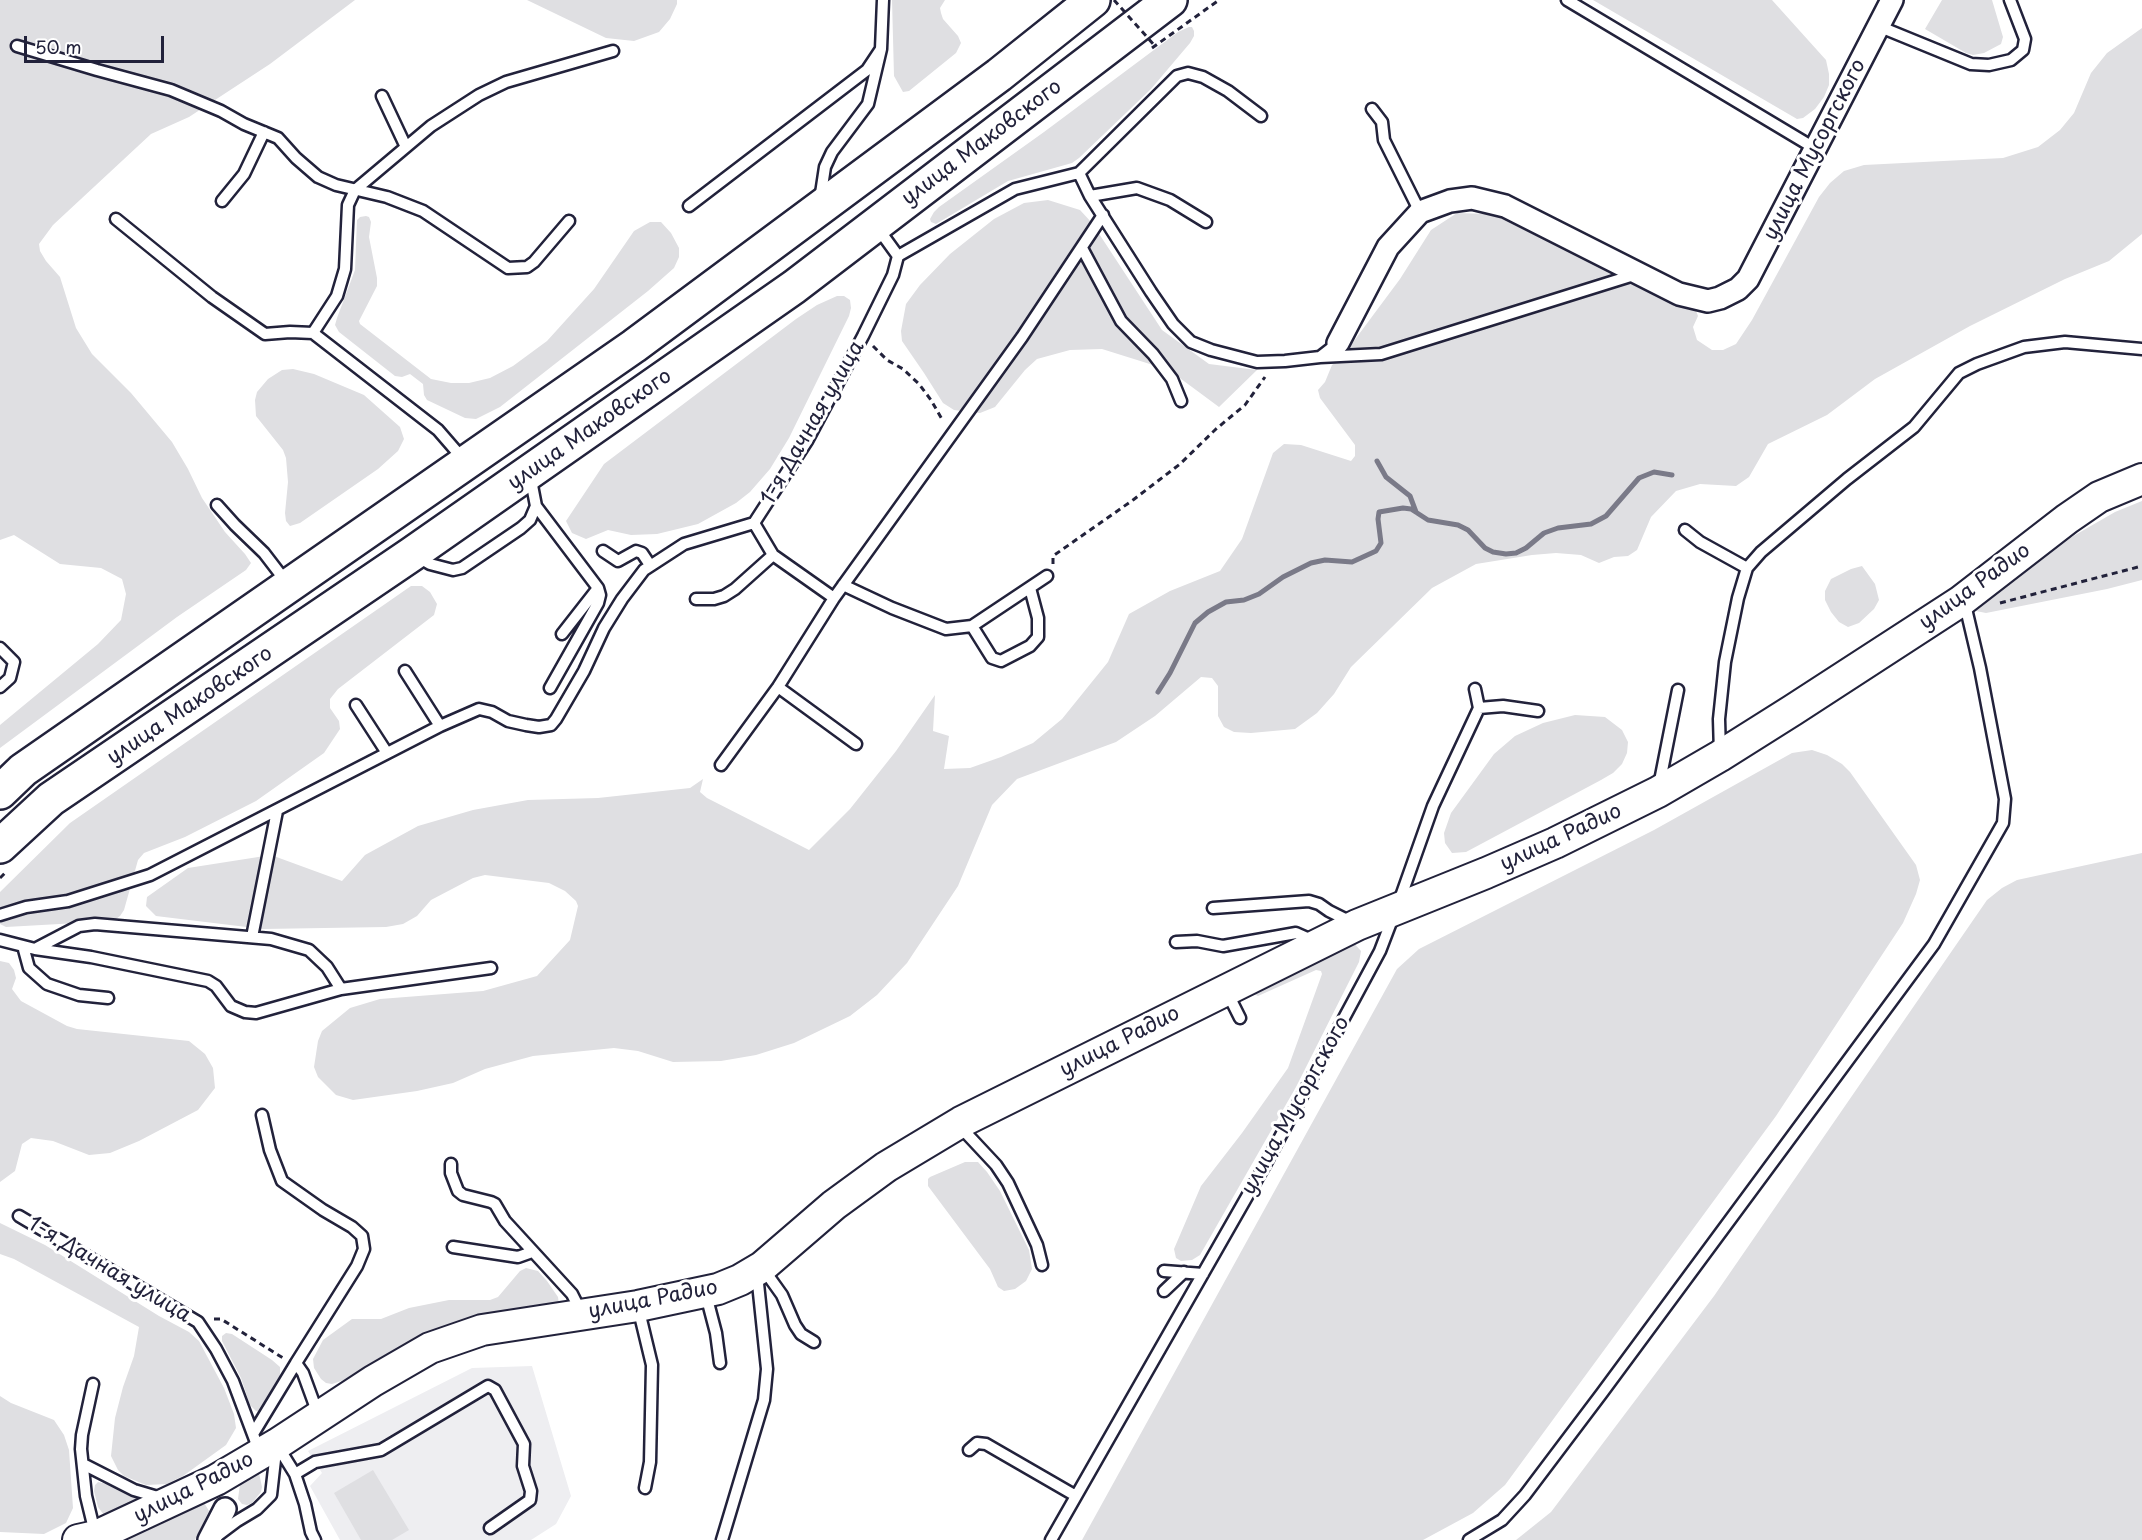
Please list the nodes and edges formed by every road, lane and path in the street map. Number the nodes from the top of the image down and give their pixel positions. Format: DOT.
graph roads {
  1 [pos="882,0"];
  2 [pos="1093,0"];
  3 [pos="1114,0"];
  4 [pos="1170,0"];
  5 [pos="1219,0"];
  6 [pos="1567,0"];
  7 [pos="1892,0"];
  8 [pos="2010,0"];
  9 [pos="1878,26"];
  10 [pos="17,46"];
  11 [pos="881,49"];
  12 [pos="613,51"];
  13 [pos="382,96"];
  14 [pos="1372,109"];
  15 [pos="1261,116"];
  16 [pos="264,132"];
  17 [pos="406,147"];
  18 [pos="1816,149"];
  19 [pos="1079,173"];
  20 [pos="355,190"];
  21 [pos="1090,196"];
  22 [pos="222,201"];
  23 [pos="689,206"];
  24 [pos="819,209"];
  25 [pos="1420,212"];
  26 [pos="1103,216"];
  27 [pos="116,219"];
  28 [pos="569,221"];
  29 [pos="1206,222"];
  30 [pos="875,225"];
  31 [pos="1082,248"];
  32 [pos="898,256"];
  33 [pos="1638,273"];
  34 [pos="314,333"];
  35 [pos="863,336"];
  36 [pos="1338,343"];
  37 [pos="2141,349"];
  38 [pos="1320,357"];
  39 [pos="1272,362"];
  40 [pos="1181,401"];
  41 [pos="939,451"];
  42 [pos="467,463"];
  43 [pos="529,472"];
  44 [pos="2142,479"];
  45 [pos="217,505"];
  46 [pos="536,506"];
  47 [pos="754,523"];
  48 [pos="1685,530"];
  49 [pos="603,551"];
  50 [pos="412,554"];
  51 [pos="773,555"];
  52 [pos="650,565"];
  53 [pos="2142,566"];
  54 [pos="1747,568"];
  55 [pos="1047,576"];
  56 [pos="843,585"];
  57 [pos="289,586"];
  58 [pos="598,588"];
  59 [pos="1030,588"];
  60 [pos="834,598"];
  61 [pos="696,599"];
  62 [pos="1964,607"];
  63 [pos="972,626"];
  64 [pos="562,634"];
  65 [pos="0,648"];
  66 [pos="405,671"];
  67 [pos="0,687"];
  68 [pos="778,687"];
  69 [pos="550,688"];
  70 [pos="1475,689"];
  71 [pos="1677,690"];
  72 [pos="356,705"];
  73 [pos="1479,708"];
  74 [pos="1538,711"];
  75 [pos="440,726"];
  76 [pos="856,744"];
  77 [pos="387,753"];
  78 [pos="1720,756"];
  79 [pos="721,765"];
  80 [pos="0,792"];
  81 [pos="1658,792"];
  82 [pos="277,810"];
  83 [pos="0,846"];
  84 [pos="1213,908"];
  85 [pos="1397,908"];
  86 [pos="0,915"];
  87 [pos="1357,925"];
  88 [pos="252,937"];
  89 [pos="0,940"];
  90 [pos="1176,942"];
  91 [pos="1320,944"];
  92 [pos="23,946"];
  93 [pos="35,949"];
  94 [pos="491,968"];
  95 [pos="341,989"];
  96 [pos="1226,989"];
  97 [pos="108,998"];
  98 [pos="1240,1018"];
  99 [pos="262,1115"];
  100 [pos="961,1122"];
  101 [pos="452,1164"];
  102 [pos="19,1216"];
  103 [pos="453,1247"];
  104 [pos="532,1252"];
  105 [pos="1042,1265"];
  106 [pos="759,1269"];
  107 [pos="1164,1271"];
  108 [pos="1184,1272"];
  109 [pos="1203,1274"];
  110 [pos="1164,1291"];
  111 [pos="705,1292"];
  112 [pos="638,1306"];
  113 [pos="582,1314"];
  114 [pos="198,1322"];
  115 [pos="814,1342"];
  116 [pos="720,1363"];
  117 [pos="295,1365"];
  118 [pos="93,1384"];
  119 [pos="319,1416"];
  120 [pos="264,1444"];
  121 [pos="969,1450"];
  122 [pos="83,1464"];
  123 [pos="295,1474"];
  124 [pos="645,1488"];
  125 [pos="220,1495"];
  126 [pos="1076,1496"];
  127 [pos="172,1502"];
  128 [pos="490,1528"];
  129 [pos="87,1538"];
  130 [pos="211,1540"];
  131 [pos="315,1540"];
  132 [pos="722,1540"];
  133 [pos="1051,1540"];
  134 [pos="1468,1540"];
  1 -- 11 [label="lane"];
  2 -- 24 [label="highway, улица Маковского"];
  3 -- 5 [label="path, bridge"];
  4 -- 30 [label="highway, улица Маковского"];
  6 -- 18 [label="lane"];
  7 -- 9 [label="street, улица Мусоргского"];
  8 -- 9 [label="lane"];
  9 -- 18 [label="street, улица Мусоргского"];
  10 -- 16 [label="lane"];
  11 -- 23 [label="lane"];
  11 -- 24 [label="lane"];
  12 -- 17 [label="lane"];
  13 -- 17 [label="lane"];
  14 -- 25 [label="lane"];
  15 -- 19 [label="lane"];
  16 -- 20 [label="lane"];
  16 -- 22 [label="lane"];
  17 -- 20 [label="lane"];
  18 -- 33 [label="street, улица Мусоргского"];
  19 -- 21 [label="lane"];
  19 -- 32 [label="lane"];
  20 -- 28 [label="lane"];
  20 -- 34 [label="lane"];
  21 -- 26 [label="lane"];
  21 -- 29 [label="lane"];
  24 -- 42 [label="highway, улица Маковского"];
  25 -- 33 [label="street"];
  25 -- 36 [label="street"];
  26 -- 31 [label="lane"];
  26 -- 39 [label="lane"];
  27 -- 34 [label="lane"];
  30 -- 32 [label="lane"];
  30 -- 43 [label="highway, улица Маковского"];
  31 -- 40 [label="lane"];
  31 -- 41 [label="lane"];
  32 -- 35 [label="lane, 1-я Дачная улица"];
  33 -- 38 [label="lane"];
  34 -- 42 [label="lane"];
  35 -- 41 [label="path"];
  35 -- 47 [label="lane, 1-я Дачная улица"];
  36 -- 38 [label="lane"];
  37 -- 54 [label="lane"];
  38 -- 39 [label="lane"];
  39 -- 55 [label="path"];
  41 -- 56 [label="lane"];
  42 -- 57 [label="highway, улица Маковского"];
  43 -- 46 [label="lane"];
  43 -- 50 [label="highway, улица Маковского"];
  44 -- 62 [label="main road, улица Радио"];
  45 -- 57 [label="lane"];
  46 -- 50 [label="lane"];
  46 -- 58 [label="lane"];
  47 -- 51 [label="lane, 1-я Дачная улица"];
  47 -- 52 [label="lane"];
  48 -- 54 [label="lane"];
  49 -- 52 [label="lane"];
  50 -- 83 [label="highway, улица Маковского"];
  51 -- 60 [label="lane, 1-я Дачная улица"];
  51 -- 61 [label="lane"];
  52 -- 75 [label="lane"];
  53 -- 62 [label="path"];
  54 -- 78 [label="lane"];
  55 -- 59 [label="lane"];
  56 -- 60 [label="lane"];
  56 -- 63 [label="lane"];
  57 -- 80 [label="highway, улица Маковского"];
  58 -- 64 [label="lane"];
  58 -- 69 [label="lane"];
  59 -- 63 [label="lane"];
  59 -- 63 [label="lane"];
  60 -- 68 [label="lane"];
  62 -- 78 [label="main road, улица Радио"];
  62 -- 134 [label="lane"];
  65 -- 67 [label="lane"];
  66 -- 75 [label="lane"];
  68 -- 76 [label="lane"];
  68 -- 79 [label="lane"];
  70 -- 73 [label="lane"];
  71 -- 81 [label="lane"];
  72 -- 77 [label="lane"];
  73 -- 74 [label="lane"];
  73 -- 85 [label="lane, улица Мусоргского"];
  75 -- 77 [label="lane"];
  77 -- 82 [label="lane"];
  78 -- 81 [label="main road, улица Радио"];
  81 -- 85 [label="main road, улица Радио"];
  82 -- 86 [label="lane"];
  82 -- 88 [label="lane"];
  84 -- 87 [label="lane"];
  85 -- 87 [label="main road, улица Радио"];
  85 -- 109 [label="lane, улица Мусоргского"];
  87 -- 91 [label="main road, улица Радио"];
  88 -- 93 [label="lane"];
  88 -- 95 [label="lane"];
  89 -- 92 [label="lane"];
  90 -- 91 [label="lane"];
  91 -- 96 [label="main road, улица Радио"];
  92 -- 93 [label="lane"];
  92 -- 97 [label="lane"];
  93 -- 95 [label="lane"];
  94 -- 95 [label="lane"];
  96 -- 98 [label="lane"];
  96 -- 100 [label="main road, улица Радио"];
  99 -- 117 [label="lane"];
  100 -- 105 [label="lane"];
  100 -- 106 [label="main road, улица Радио"];
  101 -- 104 [label="lane"];
  102 -- 114 [label="lane, 1-я Дачная улица"];
  103 -- 104 [label="lane"];
  104 -- 113 [label="lane"];
  106 -- 111 [label="main road, улица Радио"];
  106 -- 115 [label="lane"];
  106 -- 132 [label="lane"];
  107 -- 108 [label="lane"];
  108 -- 109 [label="lane"];
  108 -- 110 [label="lane"];
  109 -- 126 [label="lane, улица Мусоргского"];
  111 -- 112 [label="main road, улица Радио"];
  111 -- 116 [label="lane"];
  112 -- 113 [label="main road, улица Радио"];
  112 -- 124 [label="lane"];
  113 -- 119 [label="main road, улица Радио"];
  114 -- 117 [label="path"];
  114 -- 120 [label="lane, 1-я Дачная улица"];
  117 -- 119 [label="lane"];
  117 -- 120 [label="lane"];
  118 -- 122 [label="lane"];
  119 -- 120 [label="main road, улица Радио"];
  120 -- 123 [label="lane, 1-я Дачная улица"];
  120 -- 125 [label="main road, улица Радио"];
  120 -- 130 [label="lane"];
  121 -- 126 [label="lane"];
  122 -- 127 [label="lane"];
  122 -- 129 [label="lane"];
  123 -- 128 [label="lane"];
  123 -- 131 [label="lane, 1-я Дачная улица"];
  125 -- 127 [label="main road, улица Радио"];
  125 -- 130 [label="street"];
  126 -- 133 [label="lane, улица Мусоргского"];
  127 -- 129 [label="main road, улица Радио"];
}
